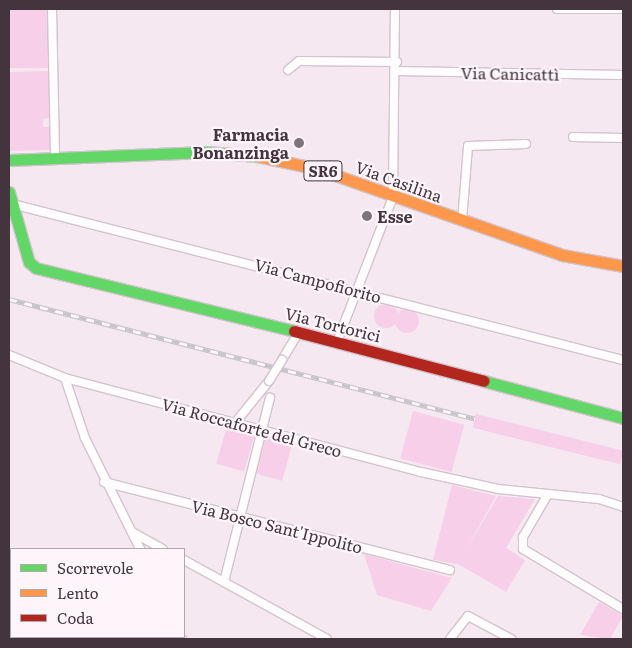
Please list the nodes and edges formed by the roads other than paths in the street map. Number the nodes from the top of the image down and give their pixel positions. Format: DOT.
graph roads {
  1 [pos="52,9"];
  2 [pos="395,9"];
  3 [pos="557,9"];
  4 [pos="623,9"];
  5 [pos="396,62"];
  6 [pos="288,70"];
  7 [pos="397,72"];
  8 [pos="623,74"];
  9 [pos="573,137"];
  10 [pos="623,138"];
  11 [pos="526,144"];
  12 [pos="55,158"];
  13 [pos="9,160"];
  14 [pos="9,192"];
  15 [pos="393,197"];
  16 [pos="12,204"];
  17 [pos="462,220"];
  18 [pos="623,266"];
  19 [pos="356,290"];
  20 [pos="299,332"];
  21 [pos="338,342"];
  22 [pos="9,355"];
  23 [pos="623,360"];
  24 [pos="66,378"];
  25 [pos="270,398"];
  26 [pos="623,418"];
  27 [pos="236,423"];
  28 [pos="262,430"];
  29 [pos="104,482"];
  30 [pos="548,494"];
  31 [pos="623,506"];
  32 [pos="240,516"];
  33 [pos="132,532"];
  34 [pos="140,548"];
  35 [pos="161,548"];
  36 [pos="185,561"];
  37 [pos="450,570"];
  38 [pos="224,582"];
  39 [pos="623,609"];
  40 [pos="327,639"];
  41 [pos="450,639"];
  42 [pos="511,639"];
  1 -- 12 [label="street"];
  2 -- 5 [label="street"];
  3 -- 4 [label="street"];
  5 -- 6 [label="street"];
  5 -- 7 [label="street"];
  7 -- 8 [label="street, Via Canicattì"];
  7 -- 15 [label="street"];
  9 -- 10 [label="street"];
  11 -- 17 [label="street"];
  12 -- 13 [label="street, Via Casilina / SR6"];
  12 -- 15 [label="street, Via Casilina / SR6"];
  14 -- 16 [label="street"];
  15 -- 17 [label="street, Via Casilina / SR6"];
  15 -- 19 [label="street"];
  16 -- 19 [label="street, Via Campofiorito"];
  16 -- 20 [label="street, Via Tortorici"];
  17 -- 18 [label="street, Via Casilina / SR6"];
  19 -- 21 [label="street"];
  19 -- 23 [label="street, Via Campofiorito"];
  20 -- 21 [label="street, Via Tortorici"];
  20 -- 27 [label="street, bridge"];
  21 -- 26 [label="street, Via Tortorici"];
  22 -- 24 [label="street, Via Roccaforte del Greco"];
  24 -- 27 [label="street, Via Roccaforte del Greco"];
  24 -- 29 [label="street"];
  25 -- 28 [label="street"];
  27 -- 28 [label="street, Via Roccaforte del Greco"];
  28 -- 30 [label="street, Via Roccaforte del Greco"];
  28 -- 32 [label="street"];
  29 -- 32 [label="street, Via Bosco Sant'Ippolito"];
  29 -- 33 [label="street"];
  30 -- 31 [label="street, Via Roccaforte del Greco"];
  30 -- 39 [label="street"];
  32 -- 37 [label="street, Via Bosco Sant'Ippolito"];
  32 -- 38 [label="street"];
  33 -- 34 [label="street"];
  33 -- 35 [label="street"];
  36 -- 38 [label="street"];
  38 -- 40 [label="street"];
  41 -- 42 [label="street"];
}
